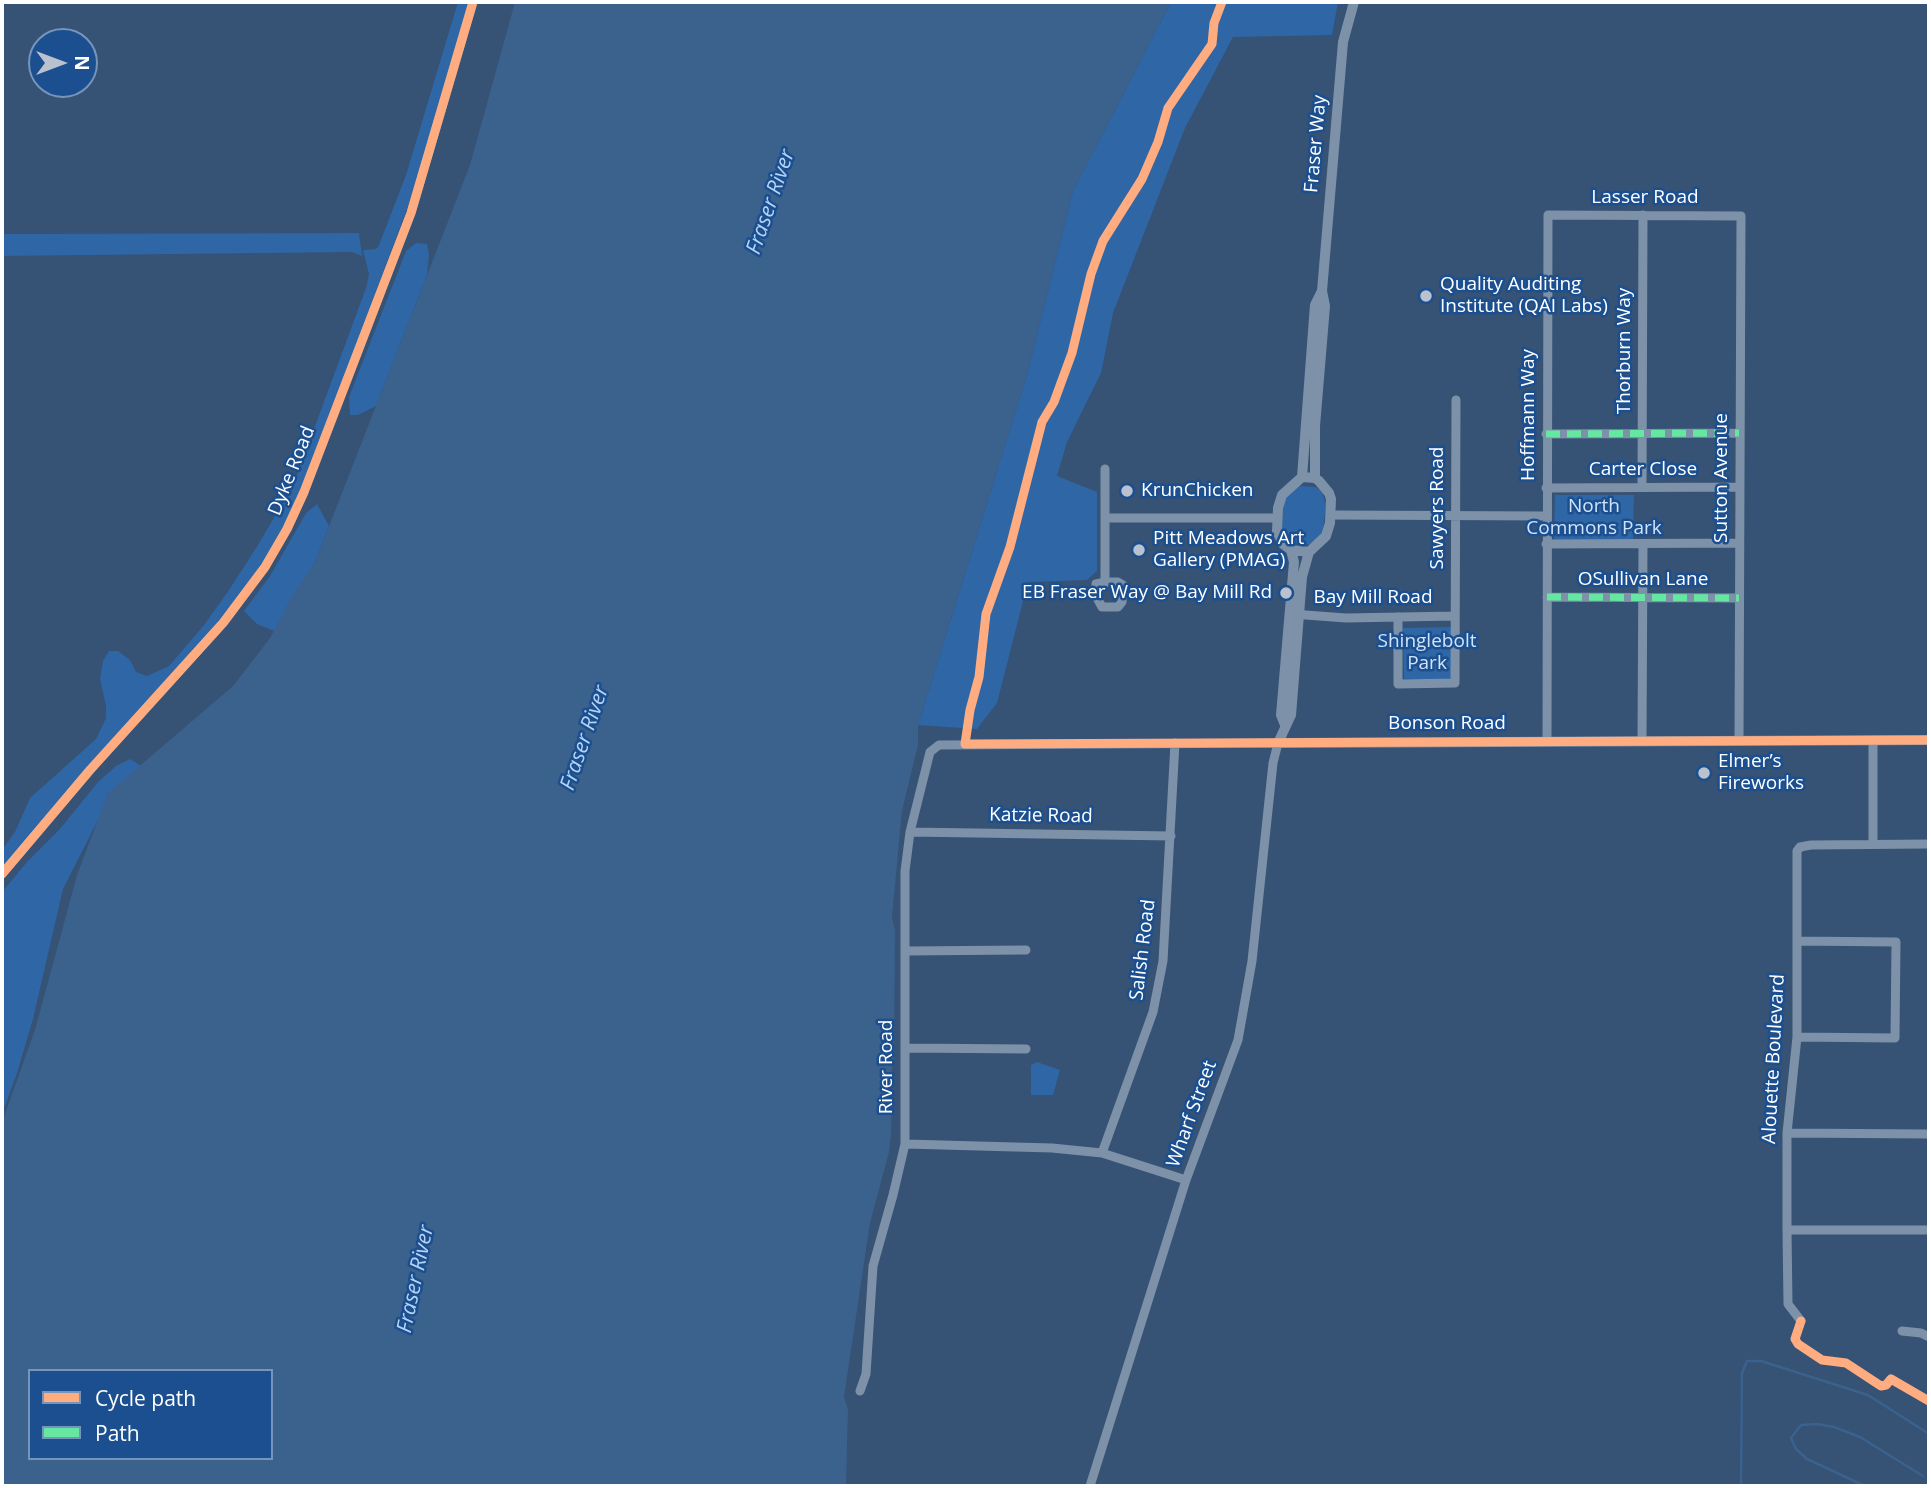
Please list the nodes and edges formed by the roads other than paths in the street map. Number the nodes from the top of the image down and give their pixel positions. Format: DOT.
graph roads {
  1 [pos="473,2"];
  2 [pos="1354,2"];
  3 [pos="1548,215"];
  4 [pos="1643,215"];
  5 [pos="1741,216"];
  6 [pos="1322,291"];
  7 [pos="1456,400"];
  8 [pos="1546,433"];
  9 [pos="1643,433"];
  10 [pos="1739,433"];
  11 [pos="1105,469"];
  12 [pos="1302,477"];
  13 [pos="1315,478"];
  14 [pos="1642,486"];
  15 [pos="1739,487"];
  16 [pos="1546,488"];
  17 [pos="1331,515"];
  18 [pos="1455,516"];
  19 [pos="1546,516"];
  20 [pos="1105,518"];
  21 [pos="1277,518"];
  22 [pos="1739,543"];
  23 [pos="1546,544"];
  24 [pos="1643,544"];
  25 [pos="1291,550"];
  26 [pos="1309,552"];
  27 [pos="1105,582"];
  28 [pos="1546,597"];
  29 [pos="1739,597"];
  30 [pos="1643,598"];
  31 [pos="1295,614"];
  32 [pos="1455,616"];
  33 [pos="1398,617"];
  34 [pos="1739,740"];
  35 [pos="1873,740"];
  36 [pos="1929,740"];
  37 [pos="1546,741"];
  38 [pos="1642,741"];
  39 [pos="1174,743"];
  40 [pos="1278,743"];
  41 [pos="939,745"];
  42 [pos="910,832"];
  43 [pos="1171,836"];
  44 [pos="1873,844"];
  45 [pos="1929,844"];
  46 [pos="2,874"];
  47 [pos="1797,941"];
  48 [pos="1026,950"];
  49 [pos="905,951"];
  50 [pos="1797,1037"];
  51 [pos="905,1048"];
  52 [pos="1026,1049"];
  53 [pos="1787,1133"];
  54 [pos="1929,1134"];
  55 [pos="905,1144"];
  56 [pos="1102,1153"];
  57 [pos="1186,1180"];
  58 [pos="1787,1230"];
  59 [pos="1929,1230"];
  60 [pos="1801,1321"];
  61 [pos="1902,1331"];
  62 [pos="1929,1337"];
  63 [pos="860,1391"];
  64 [pos="1090,1486"];
  1 -- 46 [label="street, Dyke Road"];
  2 -- 6 [label="street, Fraser Way"];
  3 -- 4 [label="street, Lasser Road"];
  3 -- 8 [label="street, Hoffmann Way"];
  4 -- 5 [label="street, Lasser Road"];
  4 -- 9 [label="street, Thorburn Way"];
  5 -- 10 [label="street, Sutton Avenue"];
  6 -- 12 [label="street, Fraser Way"];
  6 -- 13 [label="street, Fraser Way"];
  7 -- 18 [label="street, Sawyers Road"];
  8 -- 9 [label="street"];
  8 -- 16 [label="street, Hoffmann Way"];
  9 -- 10 [label="street"];
  9 -- 14 [label="street, Thorburn Way"];
  10 -- 15 [label="street, Sutton Avenue"];
  11 -- 20 [label="street"];
  12 -- 13 [label="street"];
  12 -- 21 [label="street"];
  13 -- 17 [label="street"];
  14 -- 15 [label="street, Carter Close"];
  14 -- 16 [label="street, Carter Close"];
  15 -- 22 [label="street, Sutton Avenue"];
  16 -- 19 [label="street, Hoffmann Way"];
  17 -- 18 [label="street"];
  17 -- 26 [label="street"];
  18 -- 19 [label="street"];
  18 -- 32 [label="street, Sawyers Road"];
  19 -- 23 [label="street, Hoffmann Way"];
  20 -- 21 [label="street"];
  20 -- 27 [label="street"];
  21 -- 25 [label="street"];
  22 -- 24 [label="street"];
  22 -- 29 [label="street, Sutton Avenue"];
  23 -- 24 [label="street"];
  23 -- 28 [label="street, Hoffmann Way"];
  24 -- 30 [label="street"];
  25 -- 26 [label="street"];
  25 -- 31 [label="street"];
  26 -- 31 [label="street"];
  28 -- 30 [label="street, OSullivan Lane"];
  28 -- 37 [label="street, Hoffmann Way"];
  29 -- 30 [label="street, OSullivan Lane"];
  29 -- 34 [label="street, Sutton Avenue"];
  30 -- 38 [label="street"];
  31 -- 33 [label="street, Bay Mill Road"];
  31 -- 40 [label="street"];
  32 -- 33 [label="street, Bay Mill Road"];
  32 -- 33 [label="street, Sawyers Road"];
  34 -- 35 [label="street, Bonson Road"];
  34 -- 38 [label="street, Bonson Road"];
  35 -- 36 [label="street, Bonson Road"];
  35 -- 44 [label="street"];
  37 -- 38 [label="street, Bonson Road"];
  37 -- 40 [label="street, Bonson Road"];
  39 -- 40 [label="street, Bonson Road"];
  39 -- 41 [label="street, Bonson Road"];
  39 -- 43 [label="street, Salish Road"];
  40 -- 57 [label="street, Wharf Street"];
  41 -- 42 [label="street, River Road"];
  42 -- 43 [label="street, Katzie Road"];
  42 -- 49 [label="street, River Road"];
  43 -- 56 [label="street, Salish Road"];
  44 -- 45 [label="street"];
  44 -- 47 [label="street, Alouette Boulevard"];
  47 -- 50 [label="street, Alouette Boulevard"];
  47 -- 50 [label="street"];
  48 -- 49 [label="street"];
  49 -- 51 [label="street, River Road"];
  50 -- 53 [label="street, Alouette Boulevard"];
  51 -- 52 [label="street"];
  51 -- 55 [label="street, River Road"];
  53 -- 54 [label="street"];
  53 -- 58 [label="street, Alouette Boulevard"];
  55 -- 56 [label="street"];
  55 -- 63 [label="street, River Road"];
  56 -- 57 [label="street"];
  57 -- 64 [label="street, Wharf Street"];
  58 -- 59 [label="street"];
  58 -- 60 [label="street, Alouette Boulevard"];
  61 -- 62 [label="street"];
}
